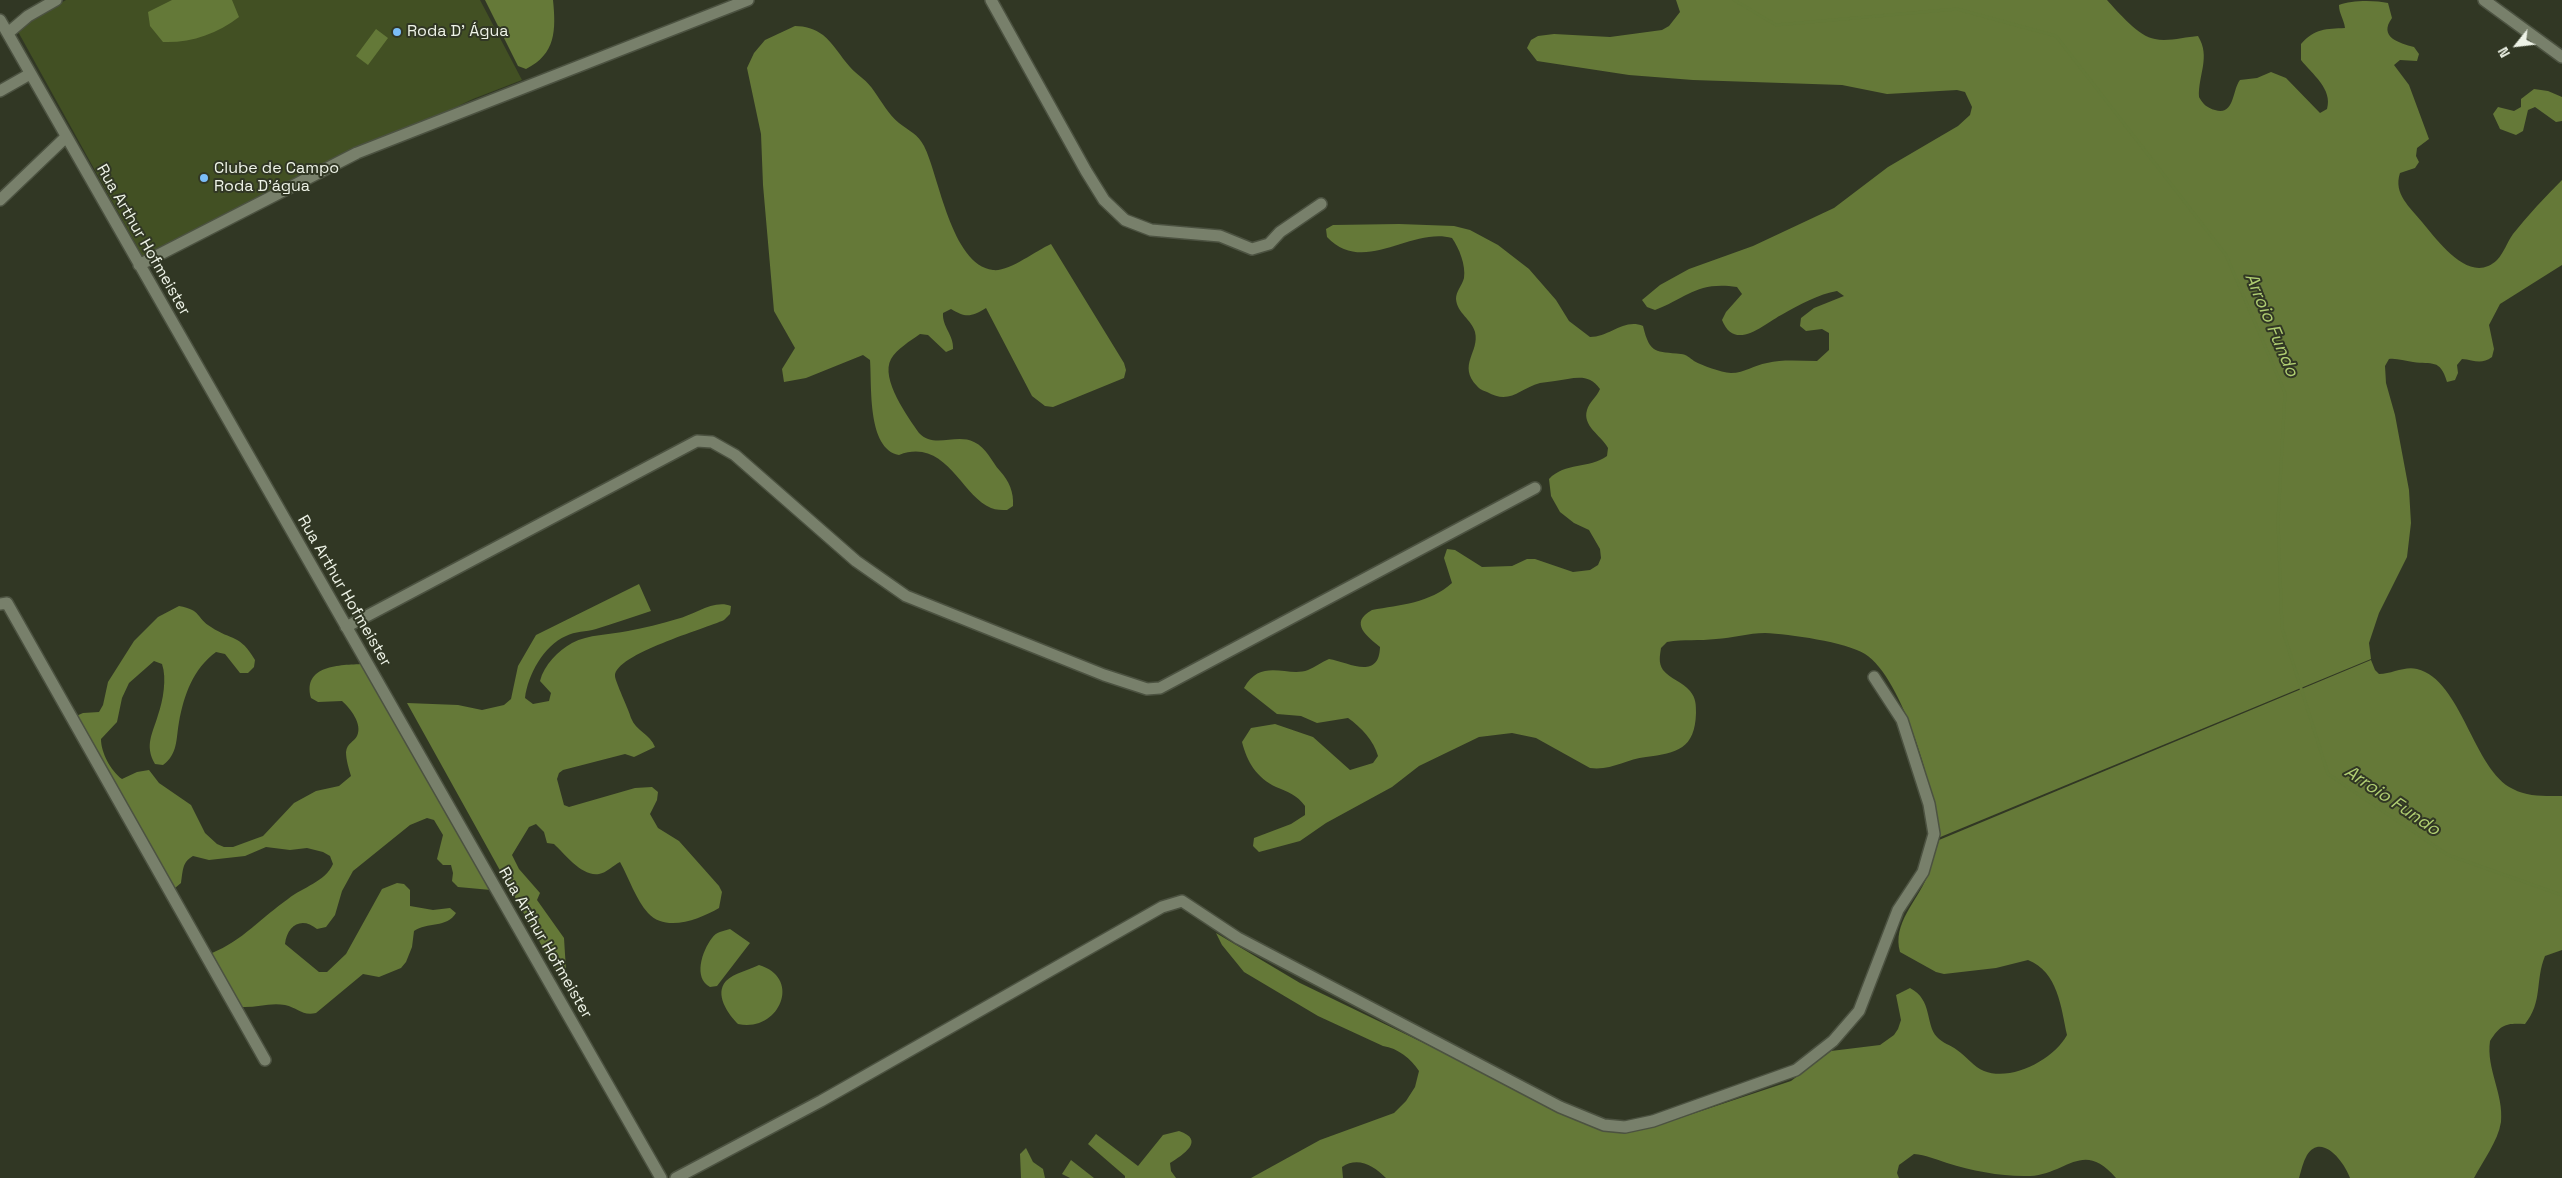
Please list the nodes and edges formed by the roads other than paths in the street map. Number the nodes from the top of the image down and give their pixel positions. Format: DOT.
graph roads {
  1 [pos="56,0"];
  2 [pos="748,0"];
  3 [pos="991,0"];
  4 [pos="2484,0"];
  5 [pos="0,20"];
  6 [pos="8,33"];
  7 [pos="2562,57"];
  8 [pos="30,74"];
  9 [pos="0,91"];
  10 [pos="66,137"];
  11 [pos="0,200"];
  12 [pos="1322,204"];
  13 [pos="139,265"];
  14 [pos="1534,488"];
  15 [pos="0,604"];
  16 [pos="346,627"];
  17 [pos="1874,677"];
  18 [pos="265,1060"];
  19 [pos="661,1178"];
  20 [pos="676,1178"];
  1 -- 6 [label="street"];
  2 -- 13 [label="street"];
  3 -- 12 [label="street"];
  4 -- 7 [label="street"];
  5 -- 6 [label="street, Rua Arthur Hofmeister"];
  6 -- 8 [label="street, Rua Arthur Hofmeister"];
  8 -- 9 [label="street"];
  8 -- 10 [label="street, Rua Arthur Hofmeister"];
  10 -- 11 [label="street"];
  10 -- 13 [label="street, Rua Arthur Hofmeister"];
  13 -- 16 [label="street, Rua Arthur Hofmeister"];
  14 -- 16 [label="street"];
  15 -- 18 [label="street"];
  16 -- 19 [label="street, Rua Arthur Hofmeister"];
  17 -- 20 [label="street"];
}
